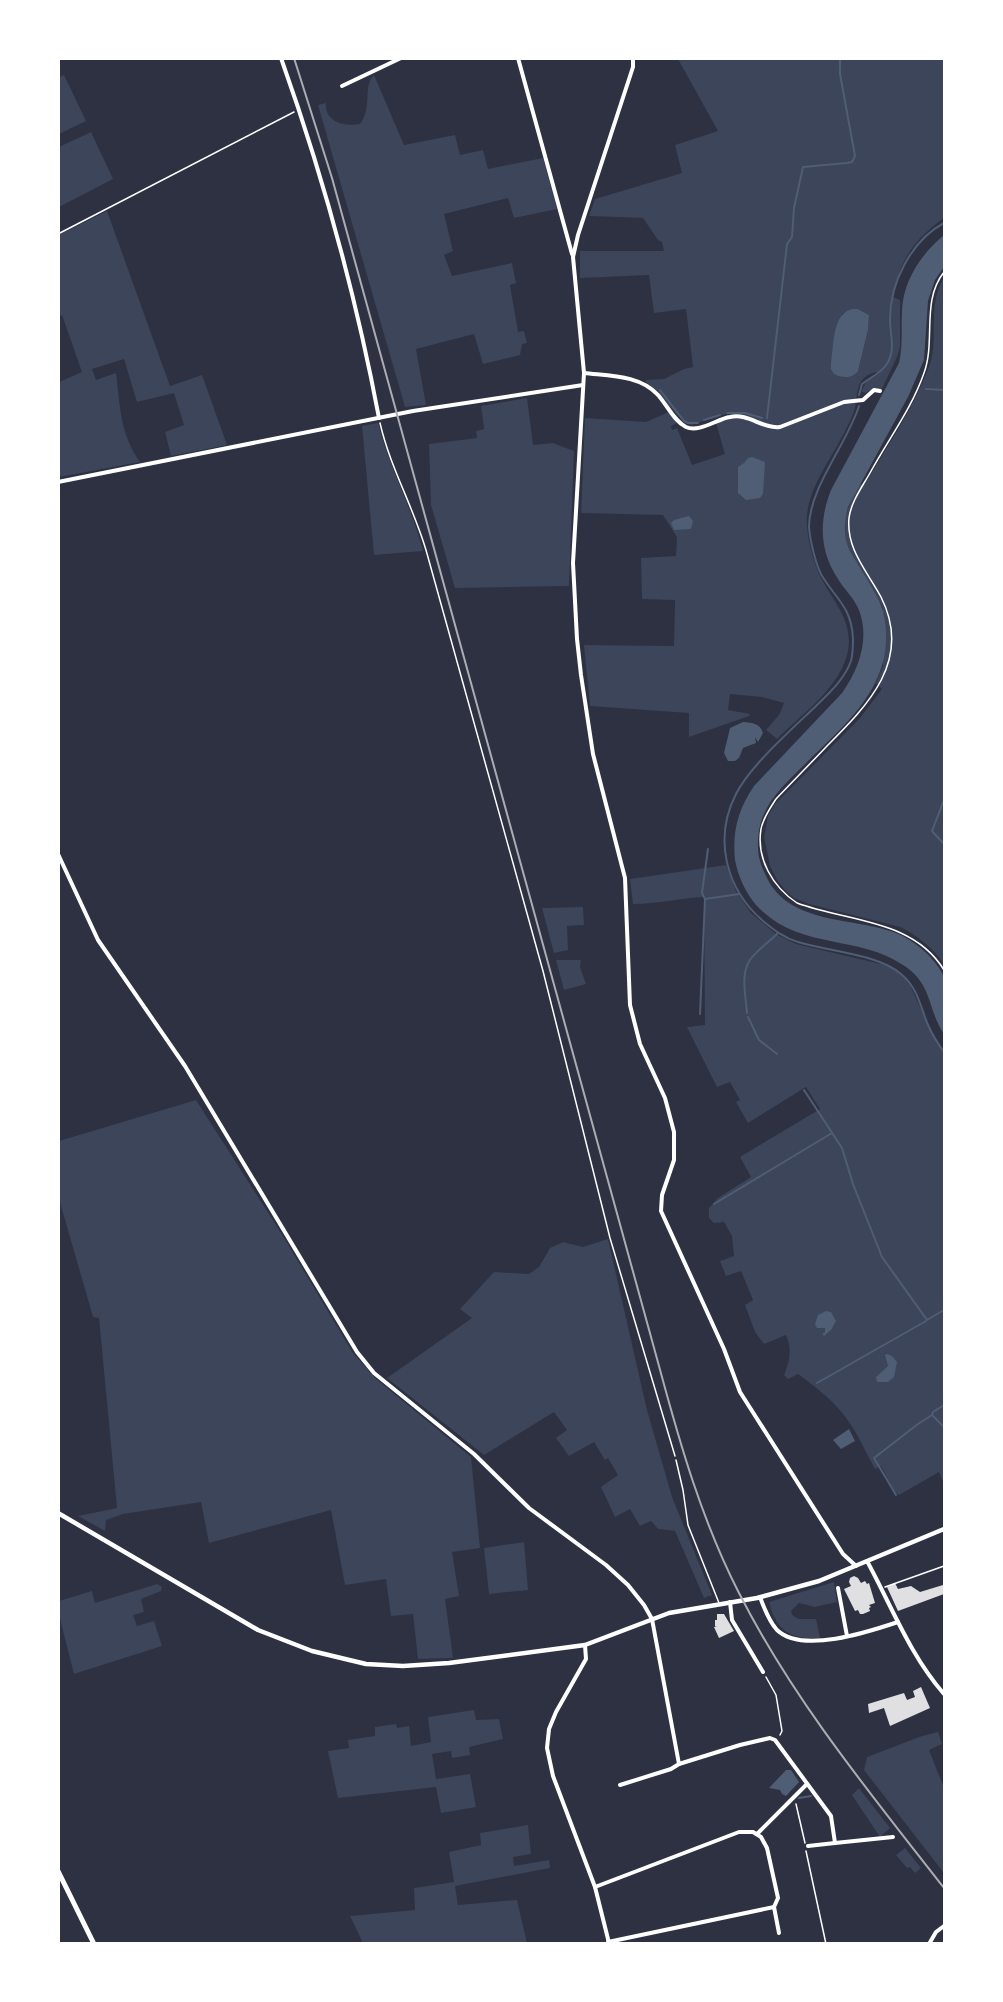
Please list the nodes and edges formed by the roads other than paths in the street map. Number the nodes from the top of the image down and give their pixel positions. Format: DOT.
graph roads {
  1 [pos="281,58"];
  2 [pos="401,58"];
  3 [pos="518,58"];
  4 [pos="633,58"];
  5 [pos="342,86"];
  6 [pos="573,257"];
  7 [pos="945,272"];
  8 [pos="584,373"];
  9 [pos="583,385"];
  10 [pos="880,391"];
  11 [pos="379,418"];
  12 [pos="58,482"];
  13 [pos="58,854"];
  14 [pos="945,970"];
  15 [pos="676,1460"];
  16 [pos="60,1513"];
  17 [pos="945,1529"];
  18 [pos="867,1562"];
  19 [pos="856,1566"];
  20 [pos="838,1588"];
  21 [pos="760,1597"];
  22 [pos="730,1602"];
  23 [pos="720,1604"];
  24 [pos="652,1619"];
  25 [pos="898,1622"];
  26 [pos="847,1636"];
  27 [pos="585,1646"];
  28 [pos="763,1672"];
  29 [pos="945,1694"];
  30 [pos="679,1764"];
  31 [pos="807,1784"];
  32 [pos="620,1785"];
  33 [pos="757,1834"];
  34 [pos="893,1837"];
  35 [pos="835,1843"];
  36 [pos="808,1846"];
  37 [pos="58,1871"];
  38 [pos="595,1887"];
  39 [pos="774,1907"];
  40 [pos="945,1926"];
  41 [pos="779,1933"];
  42 [pos="609,1943"];
  43 [pos="94,1944"];
  44 [pos="929,1944"];
  1 -- 11 [label="street"];
  2 -- 5 [label="street"];
  3 -- 6 [label="street"];
  4 -- 6 [label="street"];
  6 -- 8 [label="street"];
  7 -- 14 [label="lane"];
  8 -- 9 [label="street"];
  8 -- 10 [label="street"];
  9 -- 11 [label="street"];
  9 -- 19 [label="street"];
  11 -- 12 [label="street"];
  13 -- 24 [label="street"];
  15 -- 23 [label="lane"];
  16 -- 27 [label="street"];
  17 -- 18 [label="street"];
  18 -- 19 [label="street"];
  18 -- 25 [label="street"];
  19 -- 21 [label="street"];
  20 -- 26 [label="street"];
  21 -- 22 [label="street"];
  21 -- 26 [label="street"];
  22 -- 23 [label="street"];
  22 -- 28 [label="street"];
  23 -- 24 [label="street"];
  24 -- 27 [label="street"];
  24 -- 30 [label="street"];
  25 -- 26 [label="street"];
  25 -- 29 [label="street"];
  27 -- 38 [label="street"];
  30 -- 31 [label="street"];
  30 -- 32 [label="street"];
  31 -- 33 [label="street"];
  31 -- 35 [label="street"];
  33 -- 38 [label="street"];
  33 -- 39 [label="street"];
  34 -- 35 [label="street"];
  35 -- 36 [label="street"];
  37 -- 43 [label="main road"];
  38 -- 42 [label="street"];
  39 -- 41 [label="street"];
  39 -- 42 [label="street"];
  40 -- 44 [label="street"];
}
